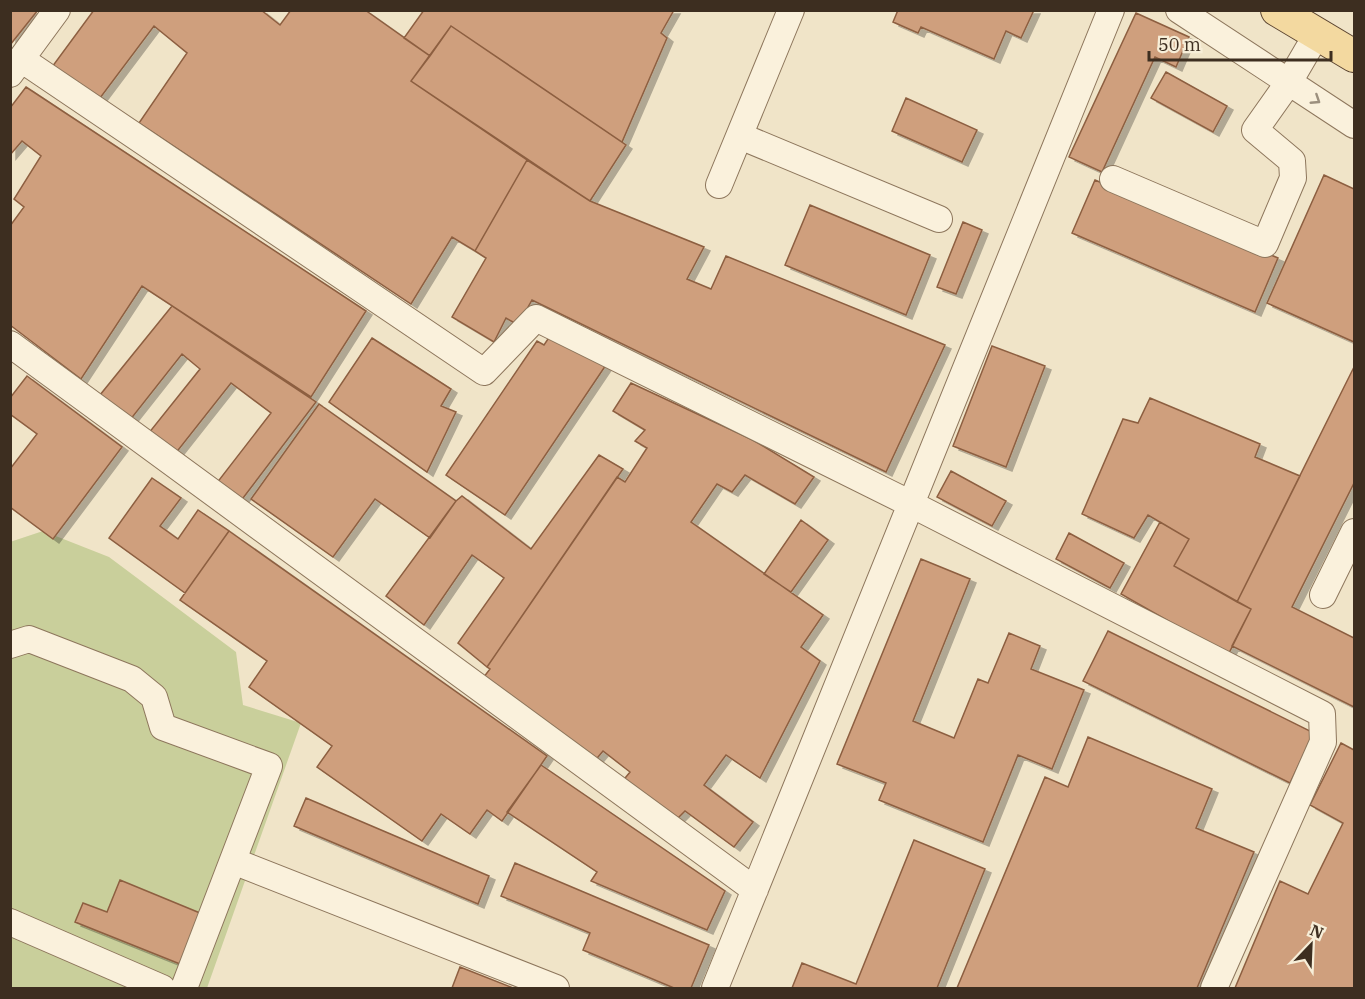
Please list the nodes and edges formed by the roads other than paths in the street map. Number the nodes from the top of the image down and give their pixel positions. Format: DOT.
graph roads {
  1 [pos="57,10"];
  2 [pos="791,10"];
  3 [pos="1111,10"];
  4 [pos="1179,10"];
  5 [pos="1277,10"];
  6 [pos="1317,34"];
  7 [pos="1354,56"];
  8 [pos="16,66"];
  9 [pos="1288,82"];
  10 [pos="1354,124"];
  11 [pos="740,136"];
  12 [pos="1113,179"];
  13 [pos="719,185"];
  14 [pos="939,219"];
  15 [pos="10,344"];
  16 [pos="911,504"];
  17 [pos="1354,532"];
  18 [pos="1323,595"];
  19 [pos="10,645"];
  20 [pos="233,861"];
  21 [pos="755,891"];
  22 [pos="10,922"];
  23 [pos="162,988"];
  24 [pos="184,988"];
  25 [pos="556,988"];
  26 [pos="715,988"];
  27 [pos="1214,988"];
  1 -- 8 [label="street"];
  2 -- 11 [label="street"];
  3 -- 16 [label="street"];
  4 -- 9 [label="street"];
  5 -- 6 [label="main road"];
  6 -- 7 [label="main road"];
  6 -- 9 [label="street"];
  8 -- 16 [label="street"];
  9 -- 10 [label="street, one-way"];
  9 -- 12 [label="street"];
  11 -- 13 [label="street"];
  11 -- 14 [label="street"];
  15 -- 21 [label="street"];
  16 -- 21 [label="street"];
  16 -- 27 [label="street"];
  17 -- 18 [label="street"];
  19 -- 20 [label="street"];
  20 -- 24 [label="street"];
  20 -- 25 [label="street"];
  21 -- 26 [label="street"];
  22 -- 23 [label="street"];
}
